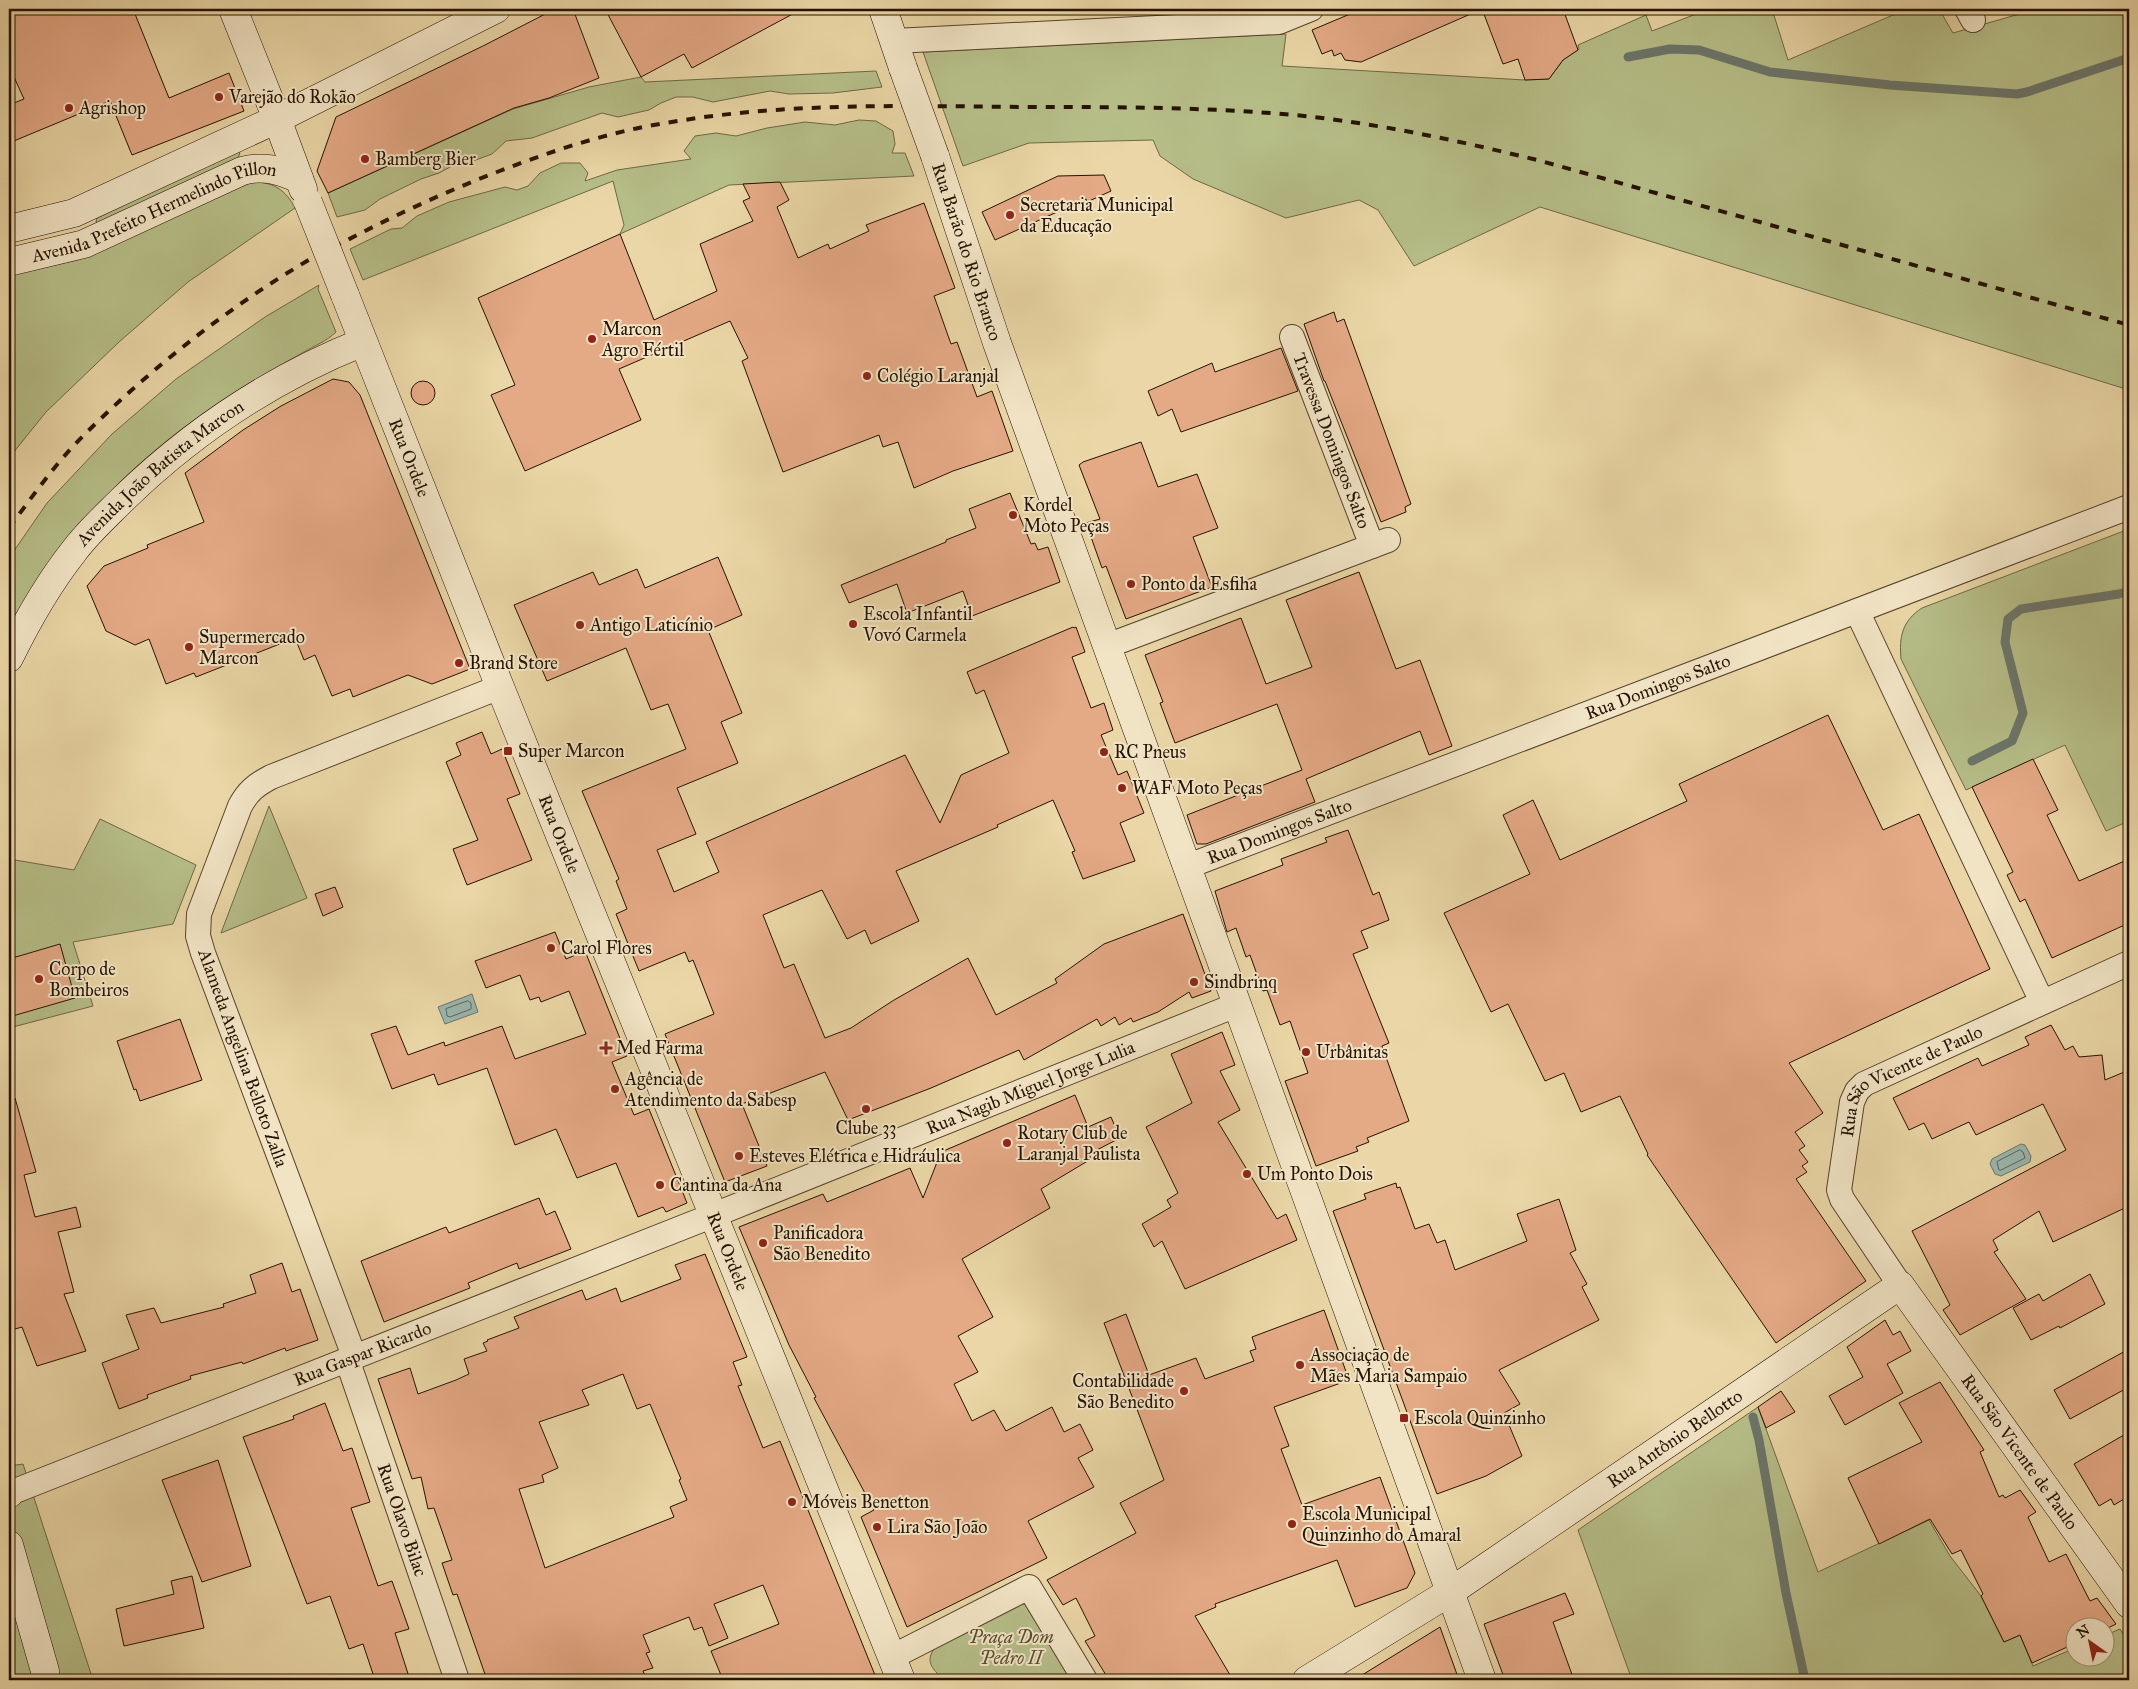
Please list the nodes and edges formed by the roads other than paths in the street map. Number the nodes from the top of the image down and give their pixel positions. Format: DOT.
graph roads {
  1 [pos="233,9"];
  2 [pos="496,9"];
  3 [pos="883,9"];
  4 [pos="1311,9"];
  5 [pos="894,41"];
  6 [pos="277,119"];
  7 [pos="303,190"];
  8 [pos="74,213"];
  9 [pos="9,229"];
  10 [pos="84,244"];
  11 [pos="9,262"];
  12 [pos="1292,337"];
  13 [pos="364,342"];
  14 [pos="2129,507"];
  15 [pos="1856,611"];
  16 [pos="1107,646"];
  17 [pos="9,658"];
  18 [pos="500,687"];
  19 [pos="1186,867"];
  20 [pos="2129,963"];
  21 [pos="2042,1002"];
  22 [pos="1236,1005"];
  23 [pos="714,1215"];
  24 [pos="1900,1286"];
  25 [pos="351,1358"];
  26 [pos="9,1492"];
  27 [pos="9,1545"];
  28 [pos="1450,1592"];
  29 [pos="2129,1604"];
  30 [pos="897,1669"];
  31 [pos="45,1680"];
  32 [pos="457,1680"];
  33 [pos="917,1680"];
  34 [pos="1085,1680"];
  35 [pos="1307,1680"];
  36 [pos="1482,1680"];
  1 -- 6 [label="main road, Rua Ordele"];
  2 -- 6 [label="main road, Avenida Prefeito Hermelindo Pillon"];
  3 -- 5 [label="main road, Rua Barão do Rio Branco"];
  4 -- 5 [label="street"];
  5 -- 16 [label="main road, Rua Barão do Rio Branco, bridge"];
  6 -- 7 [label="main road, Rua Ordele"];
  6 -- 8 [label="main road, Avenida Prefeito Hermelindo Pillon"];
  7 -- 10 [label="main road, Avenida Prefeito Hermelindo Pillon"];
  7 -- 13 [label="main road, Rua Ordele, bridge"];
  8 -- 9 [label="main road, Avenida Prefeito Hermelindo Pillon"];
  8 -- 10 [label="main road"];
  10 -- 11 [label="main road, Avenida Prefeito Hermelindo Pillon"];
  12 -- 16 [label="street, Travessa Domingos Salto"];
  13 -- 17 [label="main road, Avenida João Batista Marcon"];
  13 -- 18 [label="main road, Rua Ordele"];
  14 -- 15 [label="street, Rua Domingos Salto"];
  15 -- 19 [label="street, Rua Domingos Salto"];
  15 -- 21 [label="street"];
  16 -- 19 [label="main road, Rua Barão do Rio Branco"];
  18 -- 23 [label="main road, Rua Ordele"];
  18 -- 25 [label="street, Alameda Angelina Belloto Zalla"];
  19 -- 22 [label="main road, Rua Barão do Rio Branco"];
  20 -- 21 [label="street"];
  21 -- 24 [label="street, Rua São Vicente de Paulo"];
  22 -- 23 [label="street, Rua Nagib Miguel Jorge Lulia"];
  22 -- 28 [label="main road, Rua Barão do Rio Branco"];
  23 -- 25 [label="street, Rua Gaspar Ricardo"];
  23 -- 30 [label="main road, Rua Ordele"];
  24 -- 28 [label="main road, Rua Antônio Bellotto"];
  24 -- 29 [label="main road, Rua São Vicente de Paulo"];
  25 -- 26 [label="street, Rua Gaspar Ricardo"];
  25 -- 32 [label="street, Rua Olavo Bilac"];
  27 -- 31 [label="main road"];
  28 -- 35 [label="main road, Rua Antônio Bellotto"];
  28 -- 36 [label="main road, Rua Barão do Rio Branco"];
  30 -- 33 [label="main road"];
  30 -- 34 [label="street"];
}
